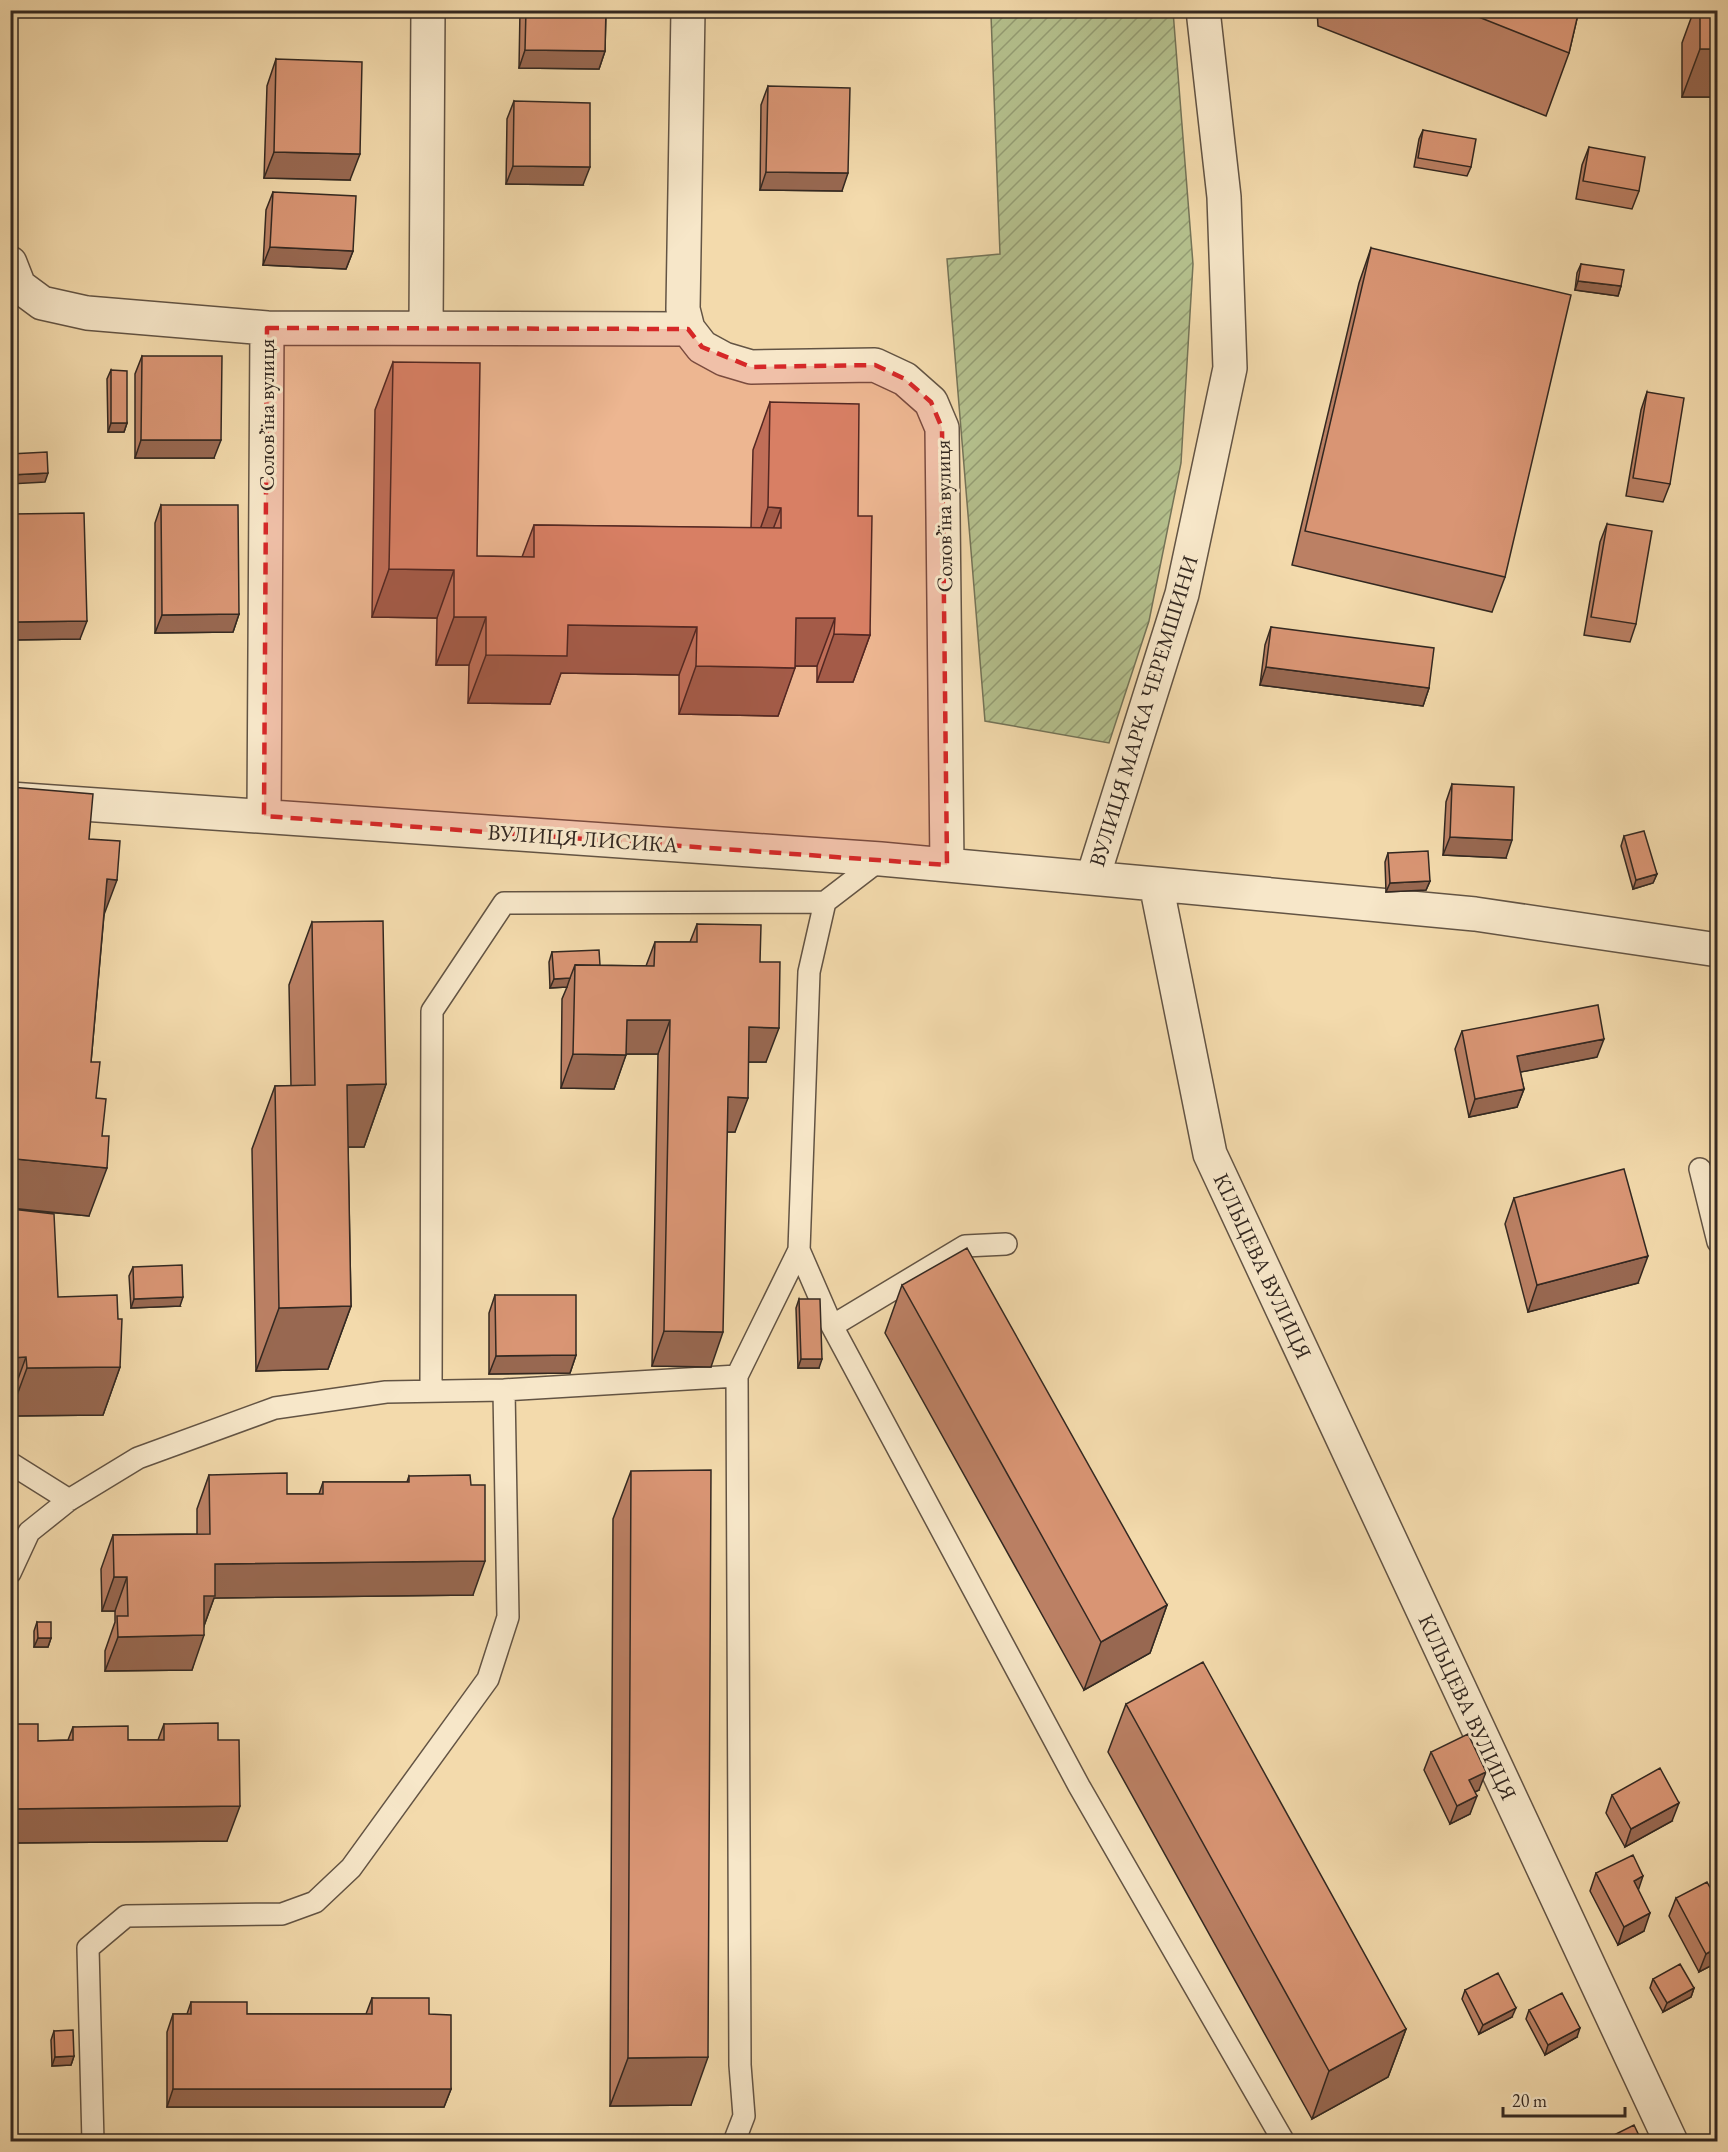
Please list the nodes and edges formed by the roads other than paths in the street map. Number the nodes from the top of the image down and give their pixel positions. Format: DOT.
graph roads {
  1 [pos="428,10"];
  2 [pos="688,10"];
  3 [pos="1203,10"];
  4 [pos="10,263"];
  5 [pos="426,327"];
  6 [pos="267,328"];
  7 [pos="688,329"];
  8 [pos="10,799"];
  9 [pos="264,816"];
  10 [pos="881,859"];
  11 [pos="947,865"];
  12 [pos="1093,877"];
  13 [pos="1156,884"];
  14 [pos="825,902"];
  15 [pos="1718,950"];
  16 [pos="1700,1169"];
  17 [pos="1718,1242"];
  18 [pos="1006,1244"];
  19 [pos="799,1250"];
  20 [pos="832,1326"];
  21 [pos="737,1376"];
  22 [pos="504,1390"];
  23 [pos="430,1391"];
  24 [pos="10,1463"];
  25 [pos="69,1500"];
  26 [pos="10,1573"];
  27 [pos="93,2142"];
  28 [pos="734,2142"];
  29 [pos="1284,2142"];
  30 [pos="1671,2142"];
  1 -- 5 [label="street"];
  2 -- 7 [label="street"];
  3 -- 12 [label="street, ВУЛИЦЯ МАРКА ЧЕРЕМШИНИ"];
  4 -- 6 [label="street"];
  5 -- 6 [label="street, Соловʼїна вулиця"];
  5 -- 7 [label="street, Соловʼїна вулиця"];
  6 -- 9 [label="street, Соловʼїна вулиця"];
  7 -- 11 [label="street, Соловʼїна вулиця"];
  8 -- 9 [label="street, ВУЛИЦЯ ЛИСИКА"];
  9 -- 10 [label="street, ВУЛИЦЯ ЛИСИКА"];
  10 -- 11 [label="street, ВУЛИЦЯ ЛИСИКА"];
  10 -- 14 [label="lane"];
  11 -- 12 [label="street, ВУЛИЦЯ ЛИСИКА"];
  12 -- 13 [label="street, ВУЛИЦЯ ЛИСИКА"];
  13 -- 15 [label="street"];
  13 -- 30 [label="street, КІЛЬЦЕВА ВУЛИЦЯ"];
  14 -- 19 [label="lane"];
  14 -- 23 [label="lane"];
  16 -- 17 [label="lane"];
  18 -- 20 [label="lane"];
  19 -- 20 [label="lane"];
  19 -- 21 [label="lane"];
  20 -- 29 [label="lane"];
  21 -- 22 [label="lane"];
  21 -- 28 [label="lane"];
  22 -- 23 [label="lane"];
  22 -- 27 [label="lane"];
  23 -- 25 [label="lane"];
  24 -- 25 [label="lane"];
  25 -- 26 [label="lane"];
}
